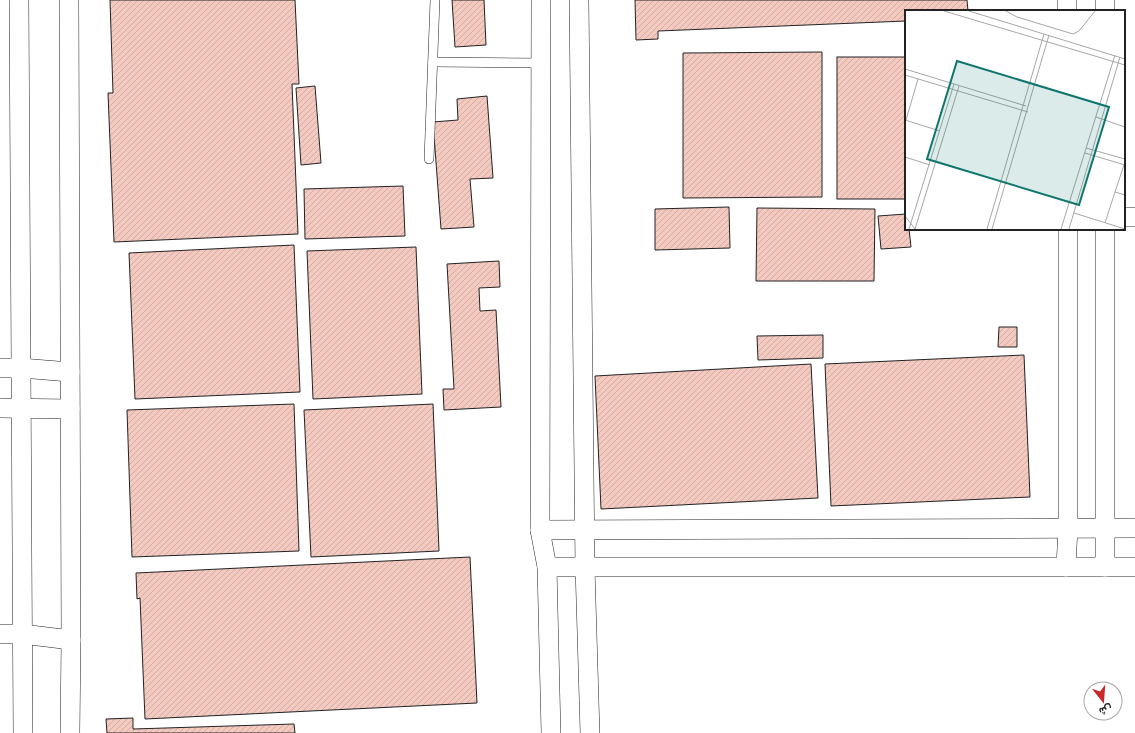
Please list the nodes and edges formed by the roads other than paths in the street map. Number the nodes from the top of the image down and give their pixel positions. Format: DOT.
graph roads {
  1 [pos="19,0"];
  2 [pos="69,0"];
  3 [pos="435,0"];
  4 [pos="541,0"];
  5 [pos="579,0"];
  6 [pos="432,62"];
  7 [pos="541,63"];
  8 [pos="429,159"];
  9 [pos="1068,230"];
  10 [pos="1105,230"];
  11 [pos="0,368"];
  12 [pos="21,368"];
  13 [pos="70,372"];
  14 [pos="0,408"];
  15 [pos="21,408"];
  16 [pos="70,409"];
  17 [pos="1068,528"];
  18 [pos="1106,528"];
  19 [pos="1135,528"];
  20 [pos="540,530"];
  21 [pos="586,530"];
  22 [pos="548,567"];
  23 [pos="585,567"];
  24 [pos="1066,567"];
  25 [pos="1105,567"];
  26 [pos="1135,567"];
  27 [pos="0,634"];
  28 [pos="22,634"];
  29 [pos="71,640"];
  30 [pos="23,733"];
  31 [pos="70,733"];
  32 [pos="551,733"];
  33 [pos="590,733"];
  1 -- 12 [label="street"];
  2 -- 13 [label="street"];
  3 -- 6 [label="lane"];
  4 -- 7 [label="street"];
  5 -- 21 [label="street"];
  6 -- 7 [label="lane"];
  6 -- 8 [label="lane"];
  7 -- 20 [label="street"];
  9 -- 17 [label="street"];
  10 -- 18 [label="street"];
  11 -- 12 [label="street"];
  12 -- 13 [label="street"];
  12 -- 15 [label="street"];
  13 -- 16 [label="street"];
  14 -- 15 [label="street"];
  15 -- 16 [label="street"];
  15 -- 28 [label="street"];
  16 -- 29 [label="street"];
  17 -- 18 [label="street"];
  17 -- 21 [label="street"];
  17 -- 24 [label="street"];
  18 -- 19 [label="street"];
  18 -- 25 [label="street"];
  20 -- 21 [label="street"];
  20 -- 22 [label="street"];
  21 -- 23 [label="street"];
  22 -- 23 [label="street"];
  22 -- 32 [label="street"];
  23 -- 24 [label="street"];
  23 -- 33 [label="street"];
  24 -- 25 [label="street"];
  25 -- 26 [label="street"];
  27 -- 28 [label="street"];
  28 -- 29 [label="street"];
  28 -- 30 [label="street"];
  29 -- 31 [label="street"];
}
